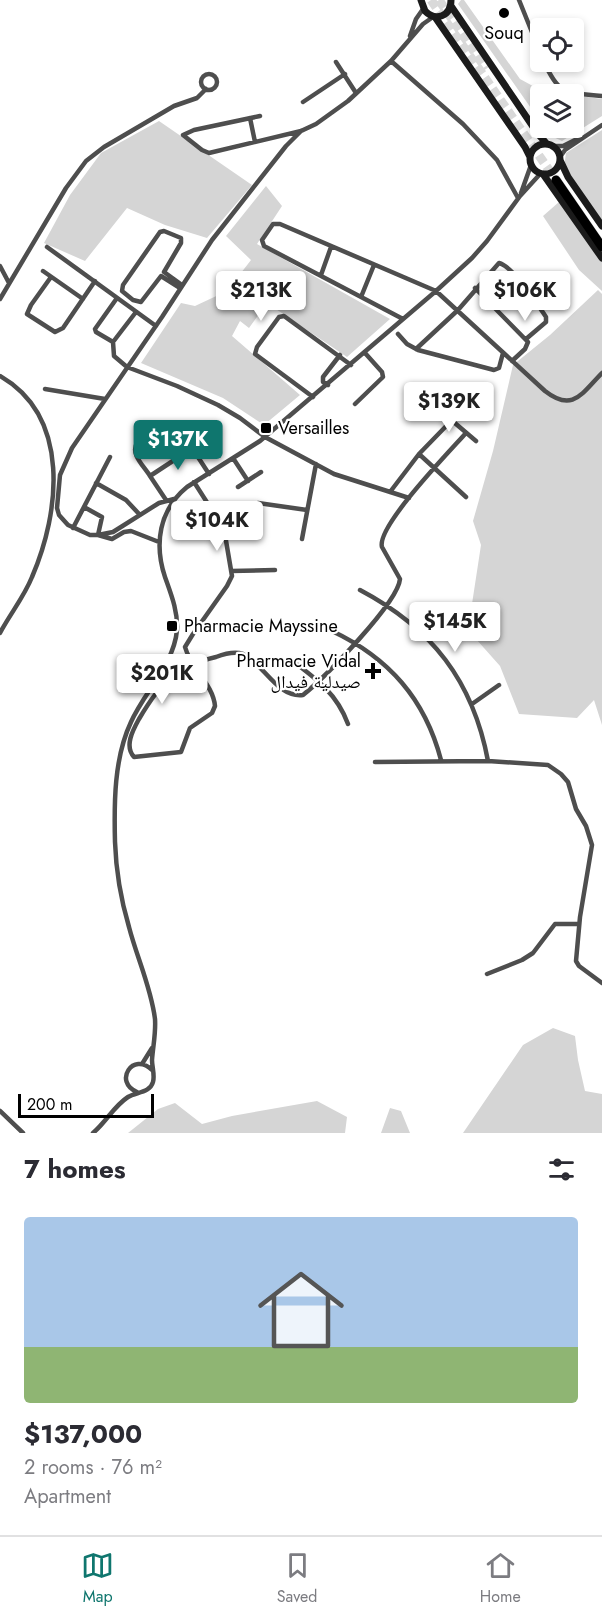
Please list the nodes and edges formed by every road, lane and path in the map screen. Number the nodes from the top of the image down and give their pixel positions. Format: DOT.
graph roads {
  1 [pos="519,0"];
  2 [pos="451,2"];
  3 [pos="422,3"];
  4 [pos="434,17"];
  5 [pos="530,27"];
  6 [pos="409,39"];
  7 [pos="391,61"];
  8 [pos="336,62"];
  9 [pos="549,72"];
  10 [pos="345,74"];
  11 [pos="206,89"];
  12 [pos="356,93"];
  13 [pos="602,96"];
  14 [pos="303,102"];
  15 [pos="260,116"];
  16 [pos="250,118"];
  17 [pos="602,125"];
  18 [pos="301,131"];
  19 [pos="584,137"];
  20 [pos="582,138"];
  21 [pos="583,138"];
  22 [pos="255,142"];
  23 [pos="551,145"];
  24 [pos="560,158"];
  25 [pos="530,161"];
  26 [pos="542,173"];
  27 [pos="519,197"];
  28 [pos="602,226"];
  29 [pos="602,236"];
  30 [pos="47,247"];
  31 [pos="331,247"];
  32 [pos="602,247"];
  33 [pos="602,258"];
  34 [pos="374,265"];
  35 [pos="0,266"];
  36 [pos="43,272"];
  37 [pos="321,275"];
  38 [pos="51,277"];
  39 [pos="95,281"];
  40 [pos="9,283"];
  41 [pos="181,286"];
  42 [pos="475,288"];
  43 [pos="436,291"];
  44 [pos="361,297"];
  45 [pos="117,298"];
  46 [pos="0,299"];
  47 [pos="83,299"];
  48 [pos="458,310"];
  49 [pos="136,312"];
  50 [pos="404,319"];
  51 [pos="156,326"];
  52 [pos="398,334"];
  53 [pos="525,339"];
  54 [pos="112,342"];
  55 [pos="416,349"];
  56 [pos="365,353"];
  57 [pos="503,353"];
  58 [pos="340,356"];
  59 [pos="512,361"];
  60 [pos="351,365"];
  61 [pos="127,368"];
  62 [pos="602,373"];
  63 [pos="0,376"];
  64 [pos="328,385"];
  65 [pos="45,389"];
  66 [pos="313,397"];
  67 [pos="105,399"];
  68 [pos="355,404"];
  69 [pos="423,418"];
  70 [pos="452,420"];
  71 [pos="166,425"];
  72 [pos="466,433"];
  73 [pos="265,437"];
  74 [pos="476,441"];
  75 [pos="419,454"];
  76 [pos="110,457"];
  77 [pos="233,458"];
  78 [pos="316,464"];
  79 [pos="435,468"];
  80 [pos="261,472"];
  81 [pos="209,474"];
  82 [pos="150,476"];
  83 [pos="248,481"];
  84 [pos="194,482"];
  85 [pos="96,483"];
  86 [pos="238,487"];
  87 [pos="390,492"];
  88 [pos="466,497"];
  89 [pos="409,498"];
  90 [pos="174,499"];
  91 [pos="166,500"];
  92 [pos="84,507"];
  93 [pos="307,510"];
  94 [pos="140,515"];
  95 [pos="222,526"];
  96 [pos="73,528"];
  97 [pos="98,536"];
  98 [pos="302,539"];
  99 [pos="159,542"];
  100 [pos="275,570"];
  101 [pos="231,571"];
  102 [pos="360,590"];
  103 [pos="388,605"];
  104 [pos="332,631"];
  105 [pos="0,633"];
  106 [pos="356,642"];
  107 [pos="291,660"];
  108 [pos="192,663"];
  109 [pos="319,680"];
  110 [pos="500,685"];
  111 [pos="472,704"];
  112 [pos="348,724"];
  113 [pos="441,760"];
  114 [pos="488,761"];
  115 [pos="375,762"];
  116 [pos="579,924"];
  117 [pos="487,974"];
  118 [pos="602,983"];
  119 [pos="154,1046"];
  120 [pos="142,1064"];
  121 [pos="152,1070"];
  122 [pos="129,1087"];
  123 [pos="137,1092"];
  124 [pos="123,1101"];
  125 [pos="0,1112"];
  126 [pos="23,1133"];
  127 [pos="93,1133"];
  1 -- 5 [label="street"];
  2 -- 4 [label="street"];
  2 -- 23 [label="street"];
  3 -- 4 [label="street"];
  3 -- 6 [label="street"];
  4 -- 6 [label="street"];
  4 -- 25 [label="street"];
  6 -- 7 [label="street"];
  7 -- 12 [label="street"];
  7 -- 27 [label="street"];
  8 -- 10 [label="street"];
  9 -- 13 [label="street"];
  10 -- 12 [label="street"];
  10 -- 14 [label="street"];
  11 -- 40 [label="street"];
  12 -- 18 [label="street"];
  15 -- 16 [label="street"];
  16 -- 22 [label="street"];
  16 -- 22 [label="street"];
  17 -- 19 [label="street"];
  18 -- 22 [label="street"];
  18 -- 41 [label="street"];
  20 -- 23 [label="street"];
  21 -- 24 [label="street"];
  23 -- 24 [label="street"];
  23 -- 25 [label="street"];
  24 -- 26 [label="street"];
  24 -- 28 [label="street"];
  25 -- 26 [label="street"];
  25 -- 27 [label="street"];
  26 -- 27 [label="street"];
  26 -- 33 [label="street"];
  27 -- 43 [label="street"];
  29 -- 32 [label="highway"];
  30 -- 39 [label="street"];
  31 -- 34 [label="street"];
  31 -- 37 [label="street"];
  31 -- 37 [label="street"];
  34 -- 43 [label="street"];
  34 -- 44 [label="street"];
  35 -- 40 [label="street"];
  36 -- 38 [label="street"];
  37 -- 44 [label="street"];
  38 -- 47 [label="street"];
  38 -- 47 [label="street"];
  39 -- 45 [label="street"];
  39 -- 47 [label="street"];
  40 -- 46 [label="street"];
  41 -- 41 [label="street"];
  41 -- 51 [label="street"];
  42 -- 48 [label="street"];
  42 -- 53 [label="street"];
  42 -- 53 [label="street"];
  43 -- 48 [label="street"];
  43 -- 50 [label="street"];
  44 -- 50 [label="street"];
  45 -- 49 [label="street"];
  45 -- 54 [label="street"];
  48 -- 55 [label="street"];
  48 -- 57 [label="street"];
  49 -- 51 [label="street"];
  49 -- 54 [label="street"];
  50 -- 56 [label="street"];
  51 -- 61 [label="street"];
  52 -- 55 [label="street"];
  53 -- 59 [label="street"];
  54 -- 61 [label="street"];
  55 -- 57 [label="street"];
  56 -- 60 [label="street"];
  56 -- 68 [label="street"];
  57 -- 59 [label="street"];
  58 -- 60 [label="street"];
  58 -- 64 [label="street"];
  58 -- 66 [label="street"];
  59 -- 62 [label="street"];
  60 -- 64 [label="street"];
  61 -- 67 [label="street"];
  61 -- 73 [label="street"];
  63 -- 105 [label="street"];
  64 -- 66 [label="street"];
  65 -- 67 [label="street"];
  66 -- 73 [label="street"];
  67 -- 96 [label="street"];
  69 -- 70 [label="street"];
  70 -- 72 [label="street"];
  70 -- 75 [label="street"];
  71 -- 82 [label="street"];
  72 -- 74 [label="street"];
  72 -- 79 [label="street"];
  73 -- 77 [label="street"];
  73 -- 78 [label="street"];
  75 -- 79 [label="street"];
  75 -- 87 [label="street"];
  76 -- 85 [label="street"];
  77 -- 81 [label="street"];
  77 -- 83 [label="street"];
  78 -- 87 [label="street"];
  78 -- 93 [label="street"];
  79 -- 88 [label="street"];
  79 -- 89 [label="street"];
  80 -- 83 [label="street"];
  81 -- 82 [label="street"];
  81 -- 84 [label="street"];
  82 -- 91 [label="street"];
  83 -- 86 [label="street"];
  84 -- 90 [label="street"];
  84 -- 95 [label="street"];
  85 -- 92 [label="street"];
  85 -- 94 [label="street"];
  87 -- 89 [label="street"];
  89 -- 103 [label="street"];
  90 -- 91 [label="street"];
  90 -- 99 [label="street"];
  91 -- 94 [label="street"];
  92 -- 96 [label="street"];
  92 -- 97 [label="street"];
  93 -- 95 [label="street"];
  93 -- 98 [label="street"];
  94 -- 97 [label="street"];
  95 -- 101 [label="street"];
  96 -- 97 [label="street"];
  97 -- 99 [label="street"];
  99 -- 119 [label="street"];
  100 -- 101 [label="street"];
  101 -- 108 [label="street"];
  102 -- 103 [label="street"];
  103 -- 106 [label="street"];
  103 -- 111 [label="street"];
  104 -- 106 [label="street"];
  106 -- 109 [label="street"];
  106 -- 113 [label="street"];
  107 -- 109 [label="street"];
  108 -- 108 [label="street"];
  108 -- 109 [label="street"];
  109 -- 112 [label="street"];
  110 -- 111 [label="street"];
  111 -- 114 [label="street"];
  113 -- 114 [label="street"];
  113 -- 115 [label="street"];
  114 -- 116 [label="street"];
  116 -- 117 [label="street"];
  116 -- 118 [label="street"];
  119 -- 120 [label="street"];
  119 -- 121 [label="street"];
  120 -- 121 [label="street"];
  120 -- 122 [label="street"];
  121 -- 123 [label="street"];
  122 -- 123 [label="street"];
  122 -- 124 [label="street"];
  123 -- 124 [label="street"];
  124 -- 127 [label="street"];
  125 -- 126 [label="street"];
}
